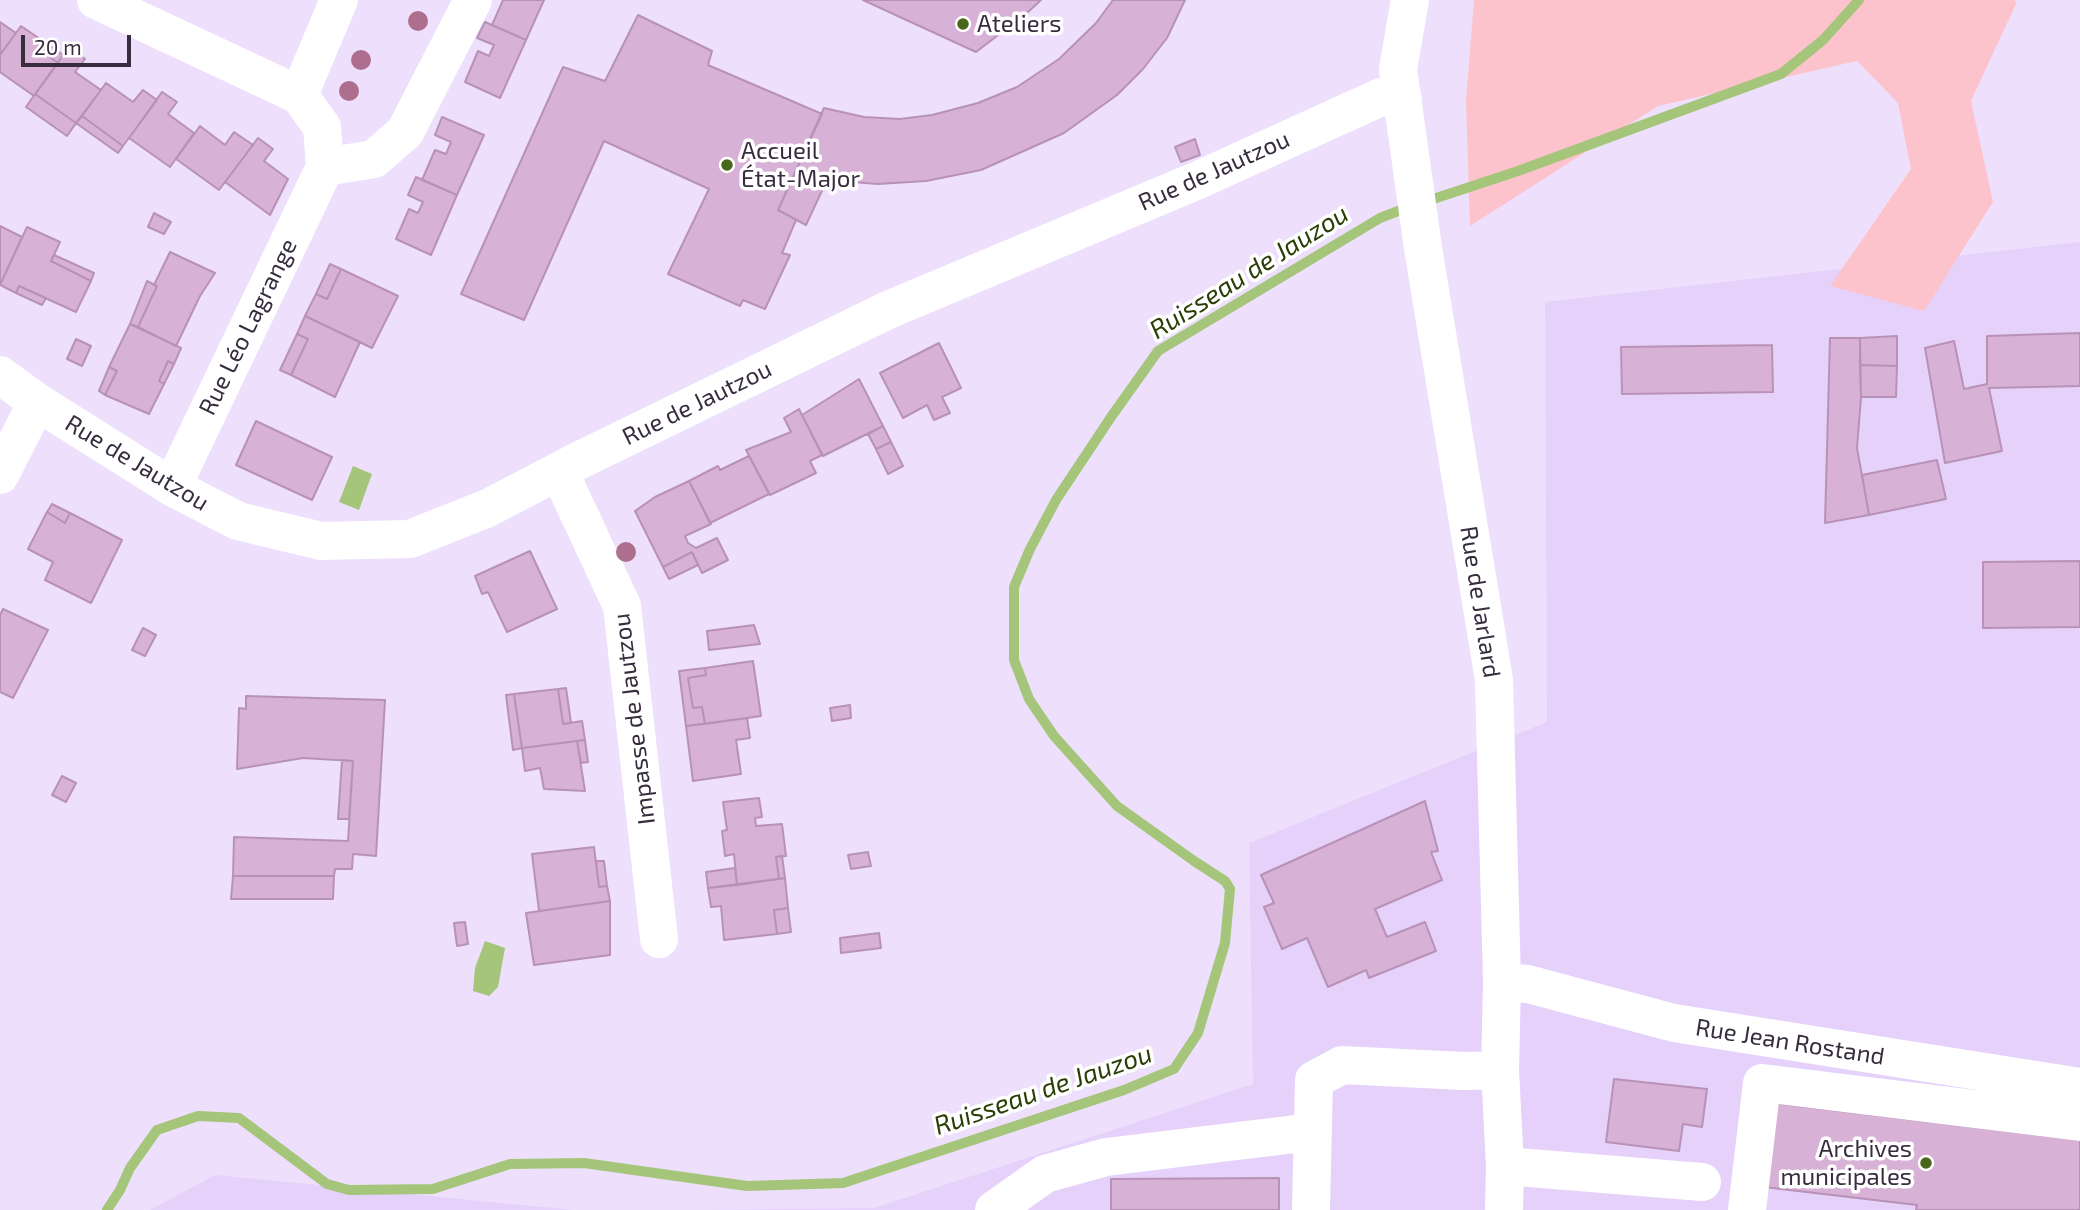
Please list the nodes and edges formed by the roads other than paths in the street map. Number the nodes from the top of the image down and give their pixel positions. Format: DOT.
graph roads {
  1 [pos="96,0"];
  2 [pos="339,0"];
  3 [pos="473,0"];
  4 [pos="1410,0"];
  5 [pos="299,95"];
  6 [pos="1405,117"];
  7 [pos="325,167"];
  8 [pos="0,375"];
  9 [pos="37,402"];
  10 [pos="559,471"];
  11 [pos="0,475"];
  12 [pos="172,487"];
  13 [pos="659,939"];
  14 [pos="1502,982"];
  15 [pos="1500,1070"];
  16 [pos="2080,1087"];
  17 [pos="2080,1122"];
  18 [pos="1312,1132"];
  19 [pos="1505,1166"];
  20 [pos="1702,1182"];
  21 [pos="994,1210"];
  22 [pos="1311,1210"];
  23 [pos="1504,1210"];
  24 [pos="1747,1210"];
  1 -- 5 [label="street, Rue Léo Lagrange"];
  2 -- 5 [label="street"];
  3 -- 7 [label="street"];
  4 -- 6 [label="street, Rue de Jarlard"];
  5 -- 7 [label="street, Rue Léo Lagrange"];
  6 -- 10 [label="street, Rue de Jautzou"];
  6 -- 14 [label="street, Rue de Jarlard"];
  7 -- 12 [label="street, Rue Léo Lagrange"];
  8 -- 9 [label="street, Rue de Jautzou"];
  9 -- 11 [label="street"];
  9 -- 12 [label="street, Rue de Jautzou"];
  10 -- 12 [label="street, Rue de Jautzou"];
  10 -- 13 [label="street, Impasse de Jautzou"];
  14 -- 15 [label="street, Rue de Jarlard"];
  14 -- 16 [label="street, Rue Jean Rostand"];
  15 -- 18 [label="street"];
  15 -- 19 [label="street, Rue de Jarlard"];
  17 -- 24 [label="street"];
  18 -- 21 [label="street"];
  18 -- 22 [label="street"];
  19 -- 20 [label="street"];
  19 -- 23 [label="street, Rue de Jarlard"];
}
